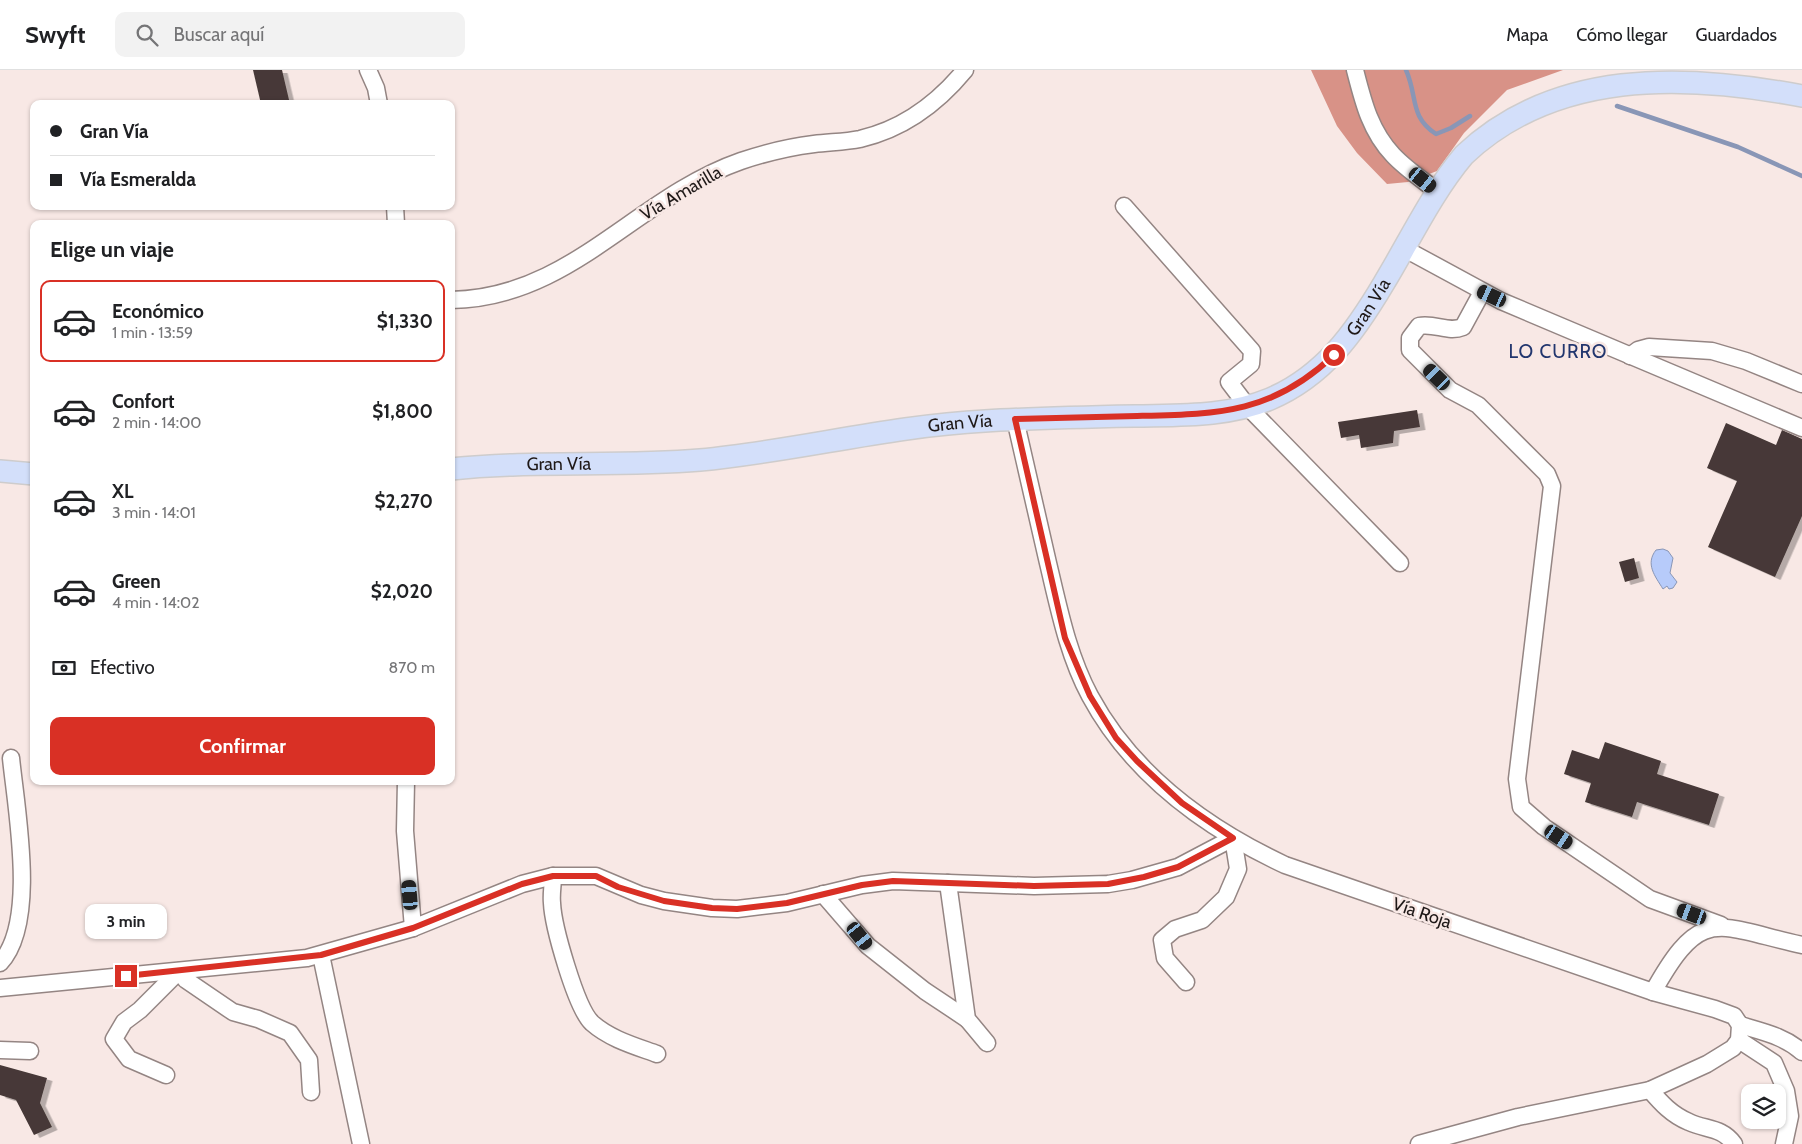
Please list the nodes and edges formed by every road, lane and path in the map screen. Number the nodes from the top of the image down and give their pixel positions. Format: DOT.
graph roads {
  1 [pos="368,70"];
  2 [pos="965,70"];
  3 [pos="1355,70"];
  4 [pos="1802,96"];
  5 [pos="378,100"];
  6 [pos="1438,192"];
  7 [pos="1124,206"];
  8 [pos="1405,249"];
  9 [pos="1482,292"];
  10 [pos="455,300"];
  11 [pos="1630,356"];
  12 [pos="1802,384"];
  13 [pos="1248,406"];
  14 [pos="1015,419"];
  15 [pos="1802,428"];
  16 [pos="455,469"];
  17 [pos="0,470"];
  18 [pos="30,474"];
  19 [pos="1400,563"];
  20 [pos="11,758"];
  21 [pos="406,785"];
  22 [pos="1233,838"];
  23 [pos="553,876"];
  24 [pos="948,883"];
  25 [pos="824,894"];
  26 [pos="1721,926"];
  27 [pos="413,928"];
  28 [pos="1802,945"];
  29 [pos="321,955"];
  30 [pos="0,963"];
  31 [pos="179,971"];
  32 [pos="1186,982"];
  33 [pos="0,988"];
  34 [pos="1653,992"];
  35 [pos="967,1019"];
  36 [pos="1740,1032"];
  37 [pos="987,1043"];
  38 [pos="0,1050"];
  39 [pos="30,1050"];
  40 [pos="1802,1052"];
  41 [pos="657,1054"];
  42 [pos="166,1075"];
  43 [pos="1650,1090"];
  44 [pos="311,1092"];
  45 [pos="361,1144"];
  46 [pos="1419,1144"];
  47 [pos="1734,1144"];
  48 [pos="1784,1144"];
  1 -- 5 [label="street"];
  2 -- 10 [label="street, Vía Amarilla"];
  3 -- 6 [label="street"];
  4 -- 6 [label="main road, Gran Vía"];
  6 -- 8 [label="main road, Gran Vía"];
  7 -- 13 [label="street"];
  8 -- 9 [label="street"];
  8 -- 13 [label="main road, Gran Vía"];
  9 -- 11 [label="street"];
  9 -- 26 [label="street"];
  11 -- 12 [label="street"];
  11 -- 15 [label="street"];
  13 -- 14 [label="main road, Gran Vía"];
  13 -- 19 [label="street"];
  14 -- 16 [label="main road, Gran Vía"];
  14 -- 22 [label="street, Vía Roja"];
  17 -- 18 [label="main road"];
  20 -- 30 [label="street"];
  21 -- 27 [label="street"];
  22 -- 24 [label="street"];
  22 -- 32 [label="street"];
  22 -- 34 [label="street, Vía Roja"];
  23 -- 25 [label="street"];
  23 -- 27 [label="street"];
  23 -- 41 [label="street"];
  24 -- 25 [label="street"];
  24 -- 35 [label="street"];
  25 -- 35 [label="street"];
  26 -- 28 [label="street"];
  26 -- 34 [label="street"];
  27 -- 29 [label="street"];
  29 -- 31 [label="street"];
  29 -- 45 [label="street"];
  31 -- 33 [label="street"];
  31 -- 42 [label="street"];
  31 -- 44 [label="street"];
  34 -- 36 [label="street, Vía Roja"];
  35 -- 37 [label="street"];
  36 -- 40 [label="street"];
  36 -- 43 [label="street"];
  36 -- 48 [label="street, Vía Roja"];
  38 -- 39 [label="street"];
  43 -- 46 [label="street"];
  43 -- 47 [label="street"];
}
